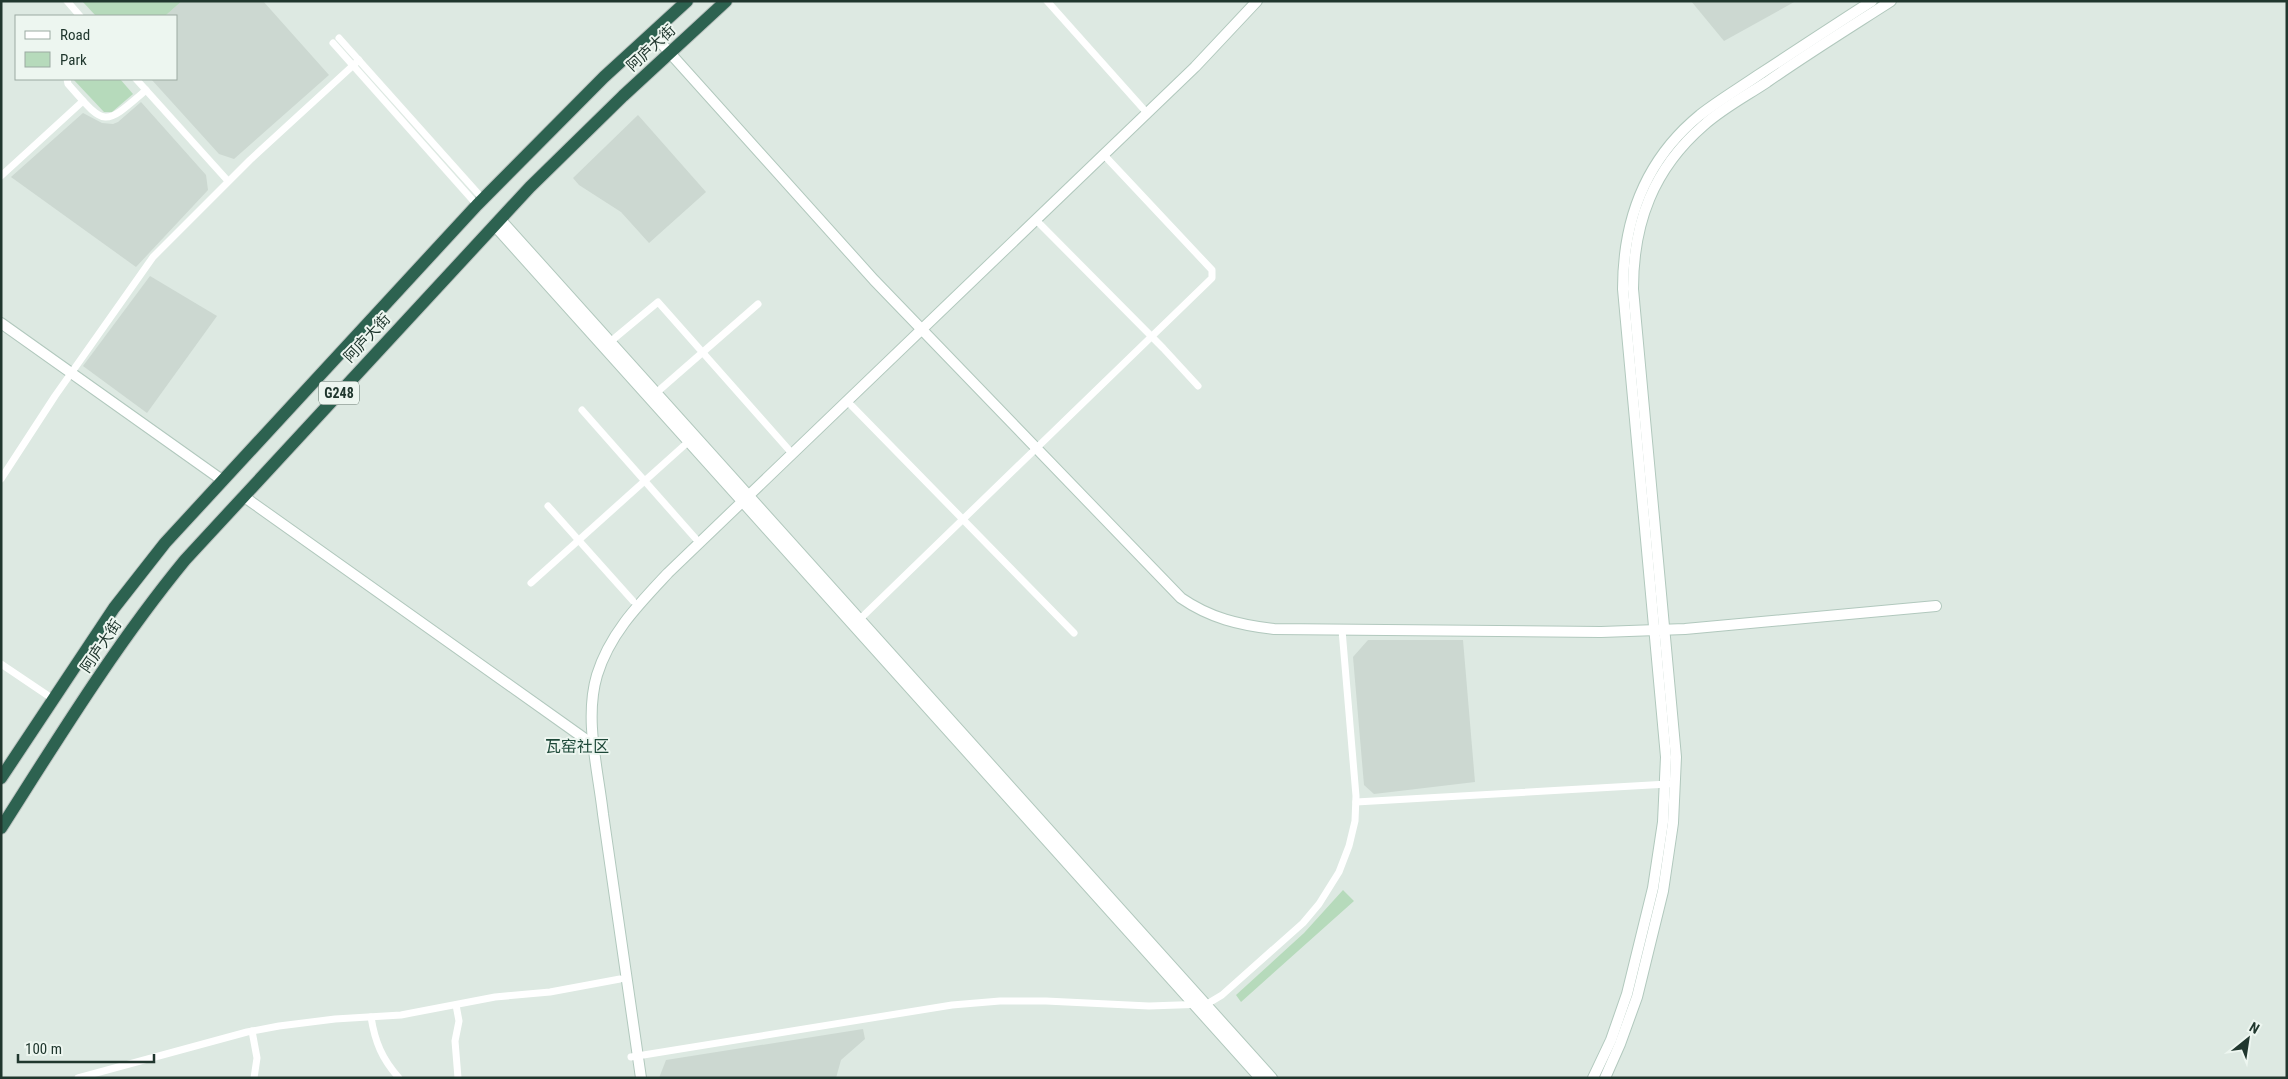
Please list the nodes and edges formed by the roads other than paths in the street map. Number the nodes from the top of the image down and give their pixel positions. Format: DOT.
graph roads {
  1 [pos="67,1"];
  2 [pos="686,1"];
  3 [pos="726,1"];
  4 [pos="1047,1"];
  5 [pos="1248,1"];
  6 [pos="1257,1"];
  7 [pos="1872,1"];
  8 [pos="1890,1"];
  9 [pos="79,15"];
  10 [pos="652,33"];
  11 [pos="339,38"];
  12 [pos="333,44"];
  13 [pos="669,52"];
  14 [pos="360,60"];
  15 [pos="353,66"];
  16 [pos="68,80"];
  17 [pos="137,80"];
  18 [pos="146,90"];
  19 [pos="83,101"];
  20 [pos="1145,110"];
  21 [pos="1104,155"];
  22 [pos="1,176"];
  23 [pos="228,181"];
  24 [pos="480,202"];
  25 [pos="1036,220"];
  26 [pos="497,222"];
  27 [pos="758,304"];
  28 [pos="1,323"];
  29 [pos="920,328"];
  30 [pos="1152,337"];
  31 [pos="610,342"];
  32 [pos="703,352"];
  33 [pos="71,373"];
  34 [pos="1198,386"];
  35 [pos="656,392"];
  36 [pos="848,402"];
  37 [pos="582,410"];
  38 [pos="688,442"];
  39 [pos="789,450"];
  40 [pos="1036,450"];
  41 [pos="1,479"];
  42 [pos="222,480"];
  43 [pos="645,481"];
  44 [pos="243,496"];
  45 [pos="745,497"];
  46 [pos="548,506"];
  47 [pos="963,520"];
  48 [pos="696,539"];
  49 [pos="579,540"];
  50 [pos="531,583"];
  51 [pos="633,601"];
  52 [pos="1936,606"];
  53 [pos="860,619"];
  54 [pos="1342,630"];
  55 [pos="1659,630"];
  56 [pos="1074,633"];
  57 [pos="1,664"];
  58 [pos="52,698"];
  59 [pos="588,742"];
  60 [pos="1,778"];
  61 [pos="1670,784"];
  62 [pos="1356,802"];
  63 [pos="1,828"];
  64 [pos="620,979"];
  65 [pos="1207,1004"];
  66 [pos="456,1005"];
  67 [pos="1196,1005"];
  68 [pos="371,1017"];
  69 [pos="252,1031"];
  70 [pos="634,1056"];
  71 [pos="78,1078"];
  72 [pos="254,1078"];
  73 [pos="399,1078"];
  74 [pos="458,1078"];
  75 [pos="634,1078"];
  76 [pos="640,1078"];
  77 [pos="1260,1078"];
  78 [pos="1272,1078"];
  79 [pos="1593,1078"];
  80 [pos="1604,1078"];
  1 -- 9 [label="street"];
  2 -- 10 [label="highway, 阿庐大街 / G248"];
  3 -- 13 [label="highway, 阿庐大街 / G248"];
  4 -- 20 [label="street"];
  5 -- 20 [label="main road"];
  6 -- 20 [label="main road"];
  7 -- 55 [label="main road"];
  8 -- 55 [label="main road"];
  10 -- 13 [label="main road"];
  10 -- 24 [label="highway, 阿庐大街 / G248"];
  11 -- 14 [label="street"];
  12 -- 15 [label="street"];
  13 -- 26 [label="highway, 阿庐大街 / G248"];
  13 -- 29 [label="main road"];
  14 -- 15 [label="street"];
  14 -- 24 [label="street"];
  15 -- 23 [label="street"];
  15 -- 24 [label="street"];
  16 -- 19 [label="street"];
  17 -- 18 [label="street"];
  18 -- 19 [label="street"];
  18 -- 23 [label="street"];
  19 -- 22 [label="street"];
  20 -- 21 [label="main road"];
  20 -- 29 [label="main road"];
  21 -- 25 [label="main road"];
  21 -- 30 [label="street"];
  23 -- 33 [label="street"];
  24 -- 42 [label="highway, G248"];
  25 -- 29 [label="main road"];
  25 -- 30 [label="street"];
  26 -- 31 [label="main road"];
  26 -- 38 [label="main road"];
  26 -- 44 [label="highway, 阿庐大街 / G248"];
  27 -- 32 [label="street"];
  28 -- 33 [label="main road"];
  29 -- 36 [label="main road"];
  29 -- 39 [label="main road"];
  29 -- 40 [label="main road"];
  30 -- 34 [label="street"];
  30 -- 40 [label="street"];
  31 -- 32 [label="street"];
  31 -- 35 [label="main road"];
  32 -- 35 [label="street"];
  32 -- 39 [label="street"];
  33 -- 41 [label="street"];
  33 -- 42 [label="main road"];
  35 -- 45 [label="main road"];
  36 -- 45 [label="main road"];
  36 -- 47 [label="street"];
  37 -- 43 [label="street"];
  38 -- 43 [label="street"];
  38 -- 45 [label="main road"];
  39 -- 45 [label="main road"];
  40 -- 47 [label="street"];
  40 -- 54 [label="main road"];
  42 -- 58 [label="highway, G248"];
  43 -- 48 [label="street"];
  43 -- 49 [label="street"];
  44 -- 59 [label="main road"];
  44 -- 63 [label="highway, 阿庐大街 / G248"];
  45 -- 48 [label="main road"];
  45 -- 53 [label="main road"];
  45 -- 67 [label="main road"];
  45 -- 70 [label="main road"];
  46 -- 49 [label="street"];
  47 -- 53 [label="street"];
  47 -- 56 [label="street"];
  48 -- 51 [label="main road"];
  49 -- 50 [label="street"];
  49 -- 51 [label="street"];
  51 -- 59 [label="main road"];
  52 -- 55 [label="main road"];
  53 -- 65 [label="main road"];
  54 -- 55 [label="main road"];
  54 -- 62 [label="street"];
  55 -- 61 [label="main road"];
  57 -- 58 [label="street"];
  58 -- 60 [label="highway, G248"];
  59 -- 64 [label="main road"];
  61 -- 62 [label="street"];
  61 -- 79 [label="main road"];
  61 -- 80 [label="main road"];
  62 -- 65 [label="street"];
  64 -- 66 [label="street"];
  64 -- 70 [label="main road"];
  65 -- 67 [label="street"];
  65 -- 78 [label="main road"];
  66 -- 68 [label="street"];
  66 -- 74 [label="street"];
  67 -- 70 [label="street"];
  67 -- 77 [label="main road"];
  68 -- 69 [label="street"];
  68 -- 73 [label="street"];
  69 -- 71 [label="street"];
  69 -- 72 [label="street"];
  70 -- 75 [label="main road"];
  70 -- 76 [label="main road"];
}
